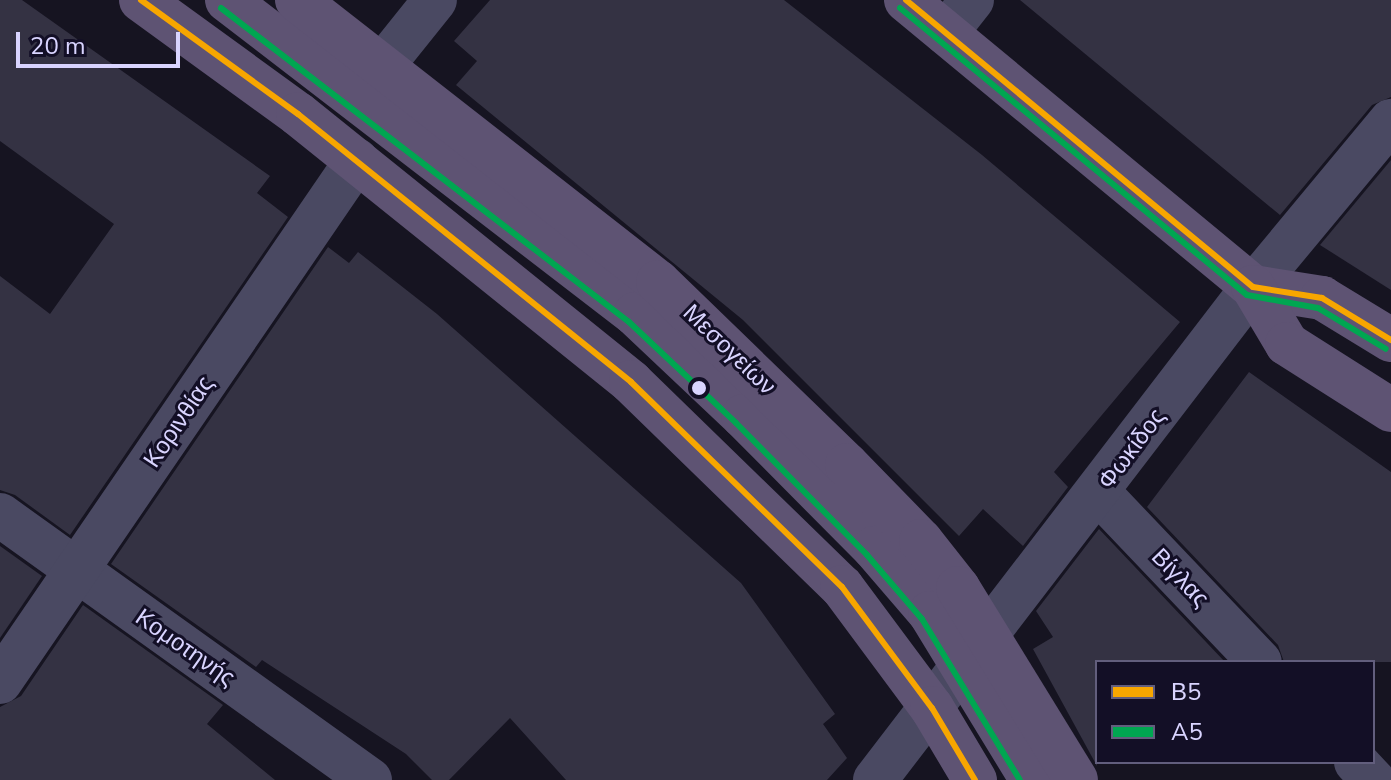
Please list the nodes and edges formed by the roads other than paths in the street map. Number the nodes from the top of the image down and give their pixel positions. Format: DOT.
graph roads {
  1 [pos="141,0"];
  2 [pos="227,0"];
  3 [pos="297,0"];
  4 [pos="435,0"];
  5 [pos="906,0"];
  6 [pos="959,16"];
  7 [pos="383,65"];
  8 [pos="1391,121"];
  9 [pos="357,160"];
  10 [pos="1253,287"];
  11 [pos="1391,340"];
  12 [pos="1391,410"];
  13 [pos="1099,493"];
  14 [pos="0,515"];
  15 [pos="78,572"];
  16 [pos="976,651"];
  17 [pos="1258,660"];
  18 [pos="0,682"];
  19 [pos="932,708"];
  20 [pos="1358,764"];
  21 [pos="370,780"];
  22 [pos="875,780"];
  23 [pos="975,780"];
  24 [pos="1032,780"];
  25 [pos="1076,780"];
  26 [pos="1373,780"];
  1 -- 9 [label="main road"];
  2 -- 16 [label="main road, Μεσογείων"];
  3 -- 7 [label="main road, Μεσογείων"];
  4 -- 7 [label="street"];
  5 -- 6 [label="main road"];
  6 -- 10 [label="main road"];
  7 -- 16 [label="main road, Μεσογείων"];
  8 -- 10 [label="street, Φωκίδος"];
  9 -- 15 [label="street, Κορινθίας"];
  9 -- 19 [label="main road"];
  10 -- 11 [label="main road"];
  10 -- 12 [label="main road"];
  10 -- 13 [label="street, Φωκίδος"];
  13 -- 16 [label="street, Φωκίδος"];
  13 -- 17 [label="street, Βίγλας"];
  14 -- 15 [label="street, Κομοτηνής"];
  15 -- 18 [label="street, Κορινθίας"];
  15 -- 21 [label="street, Κομοτηνής"];
  16 -- 19 [label="street, Φωκίδος"];
  16 -- 24 [label="main road, Μεσογείων"];
  16 -- 25 [label="main road, Μεσογείων"];
  19 -- 22 [label="street, Φωκίδος"];
  19 -- 23 [label="main road"];
  20 -- 26 [label="street"];
}
